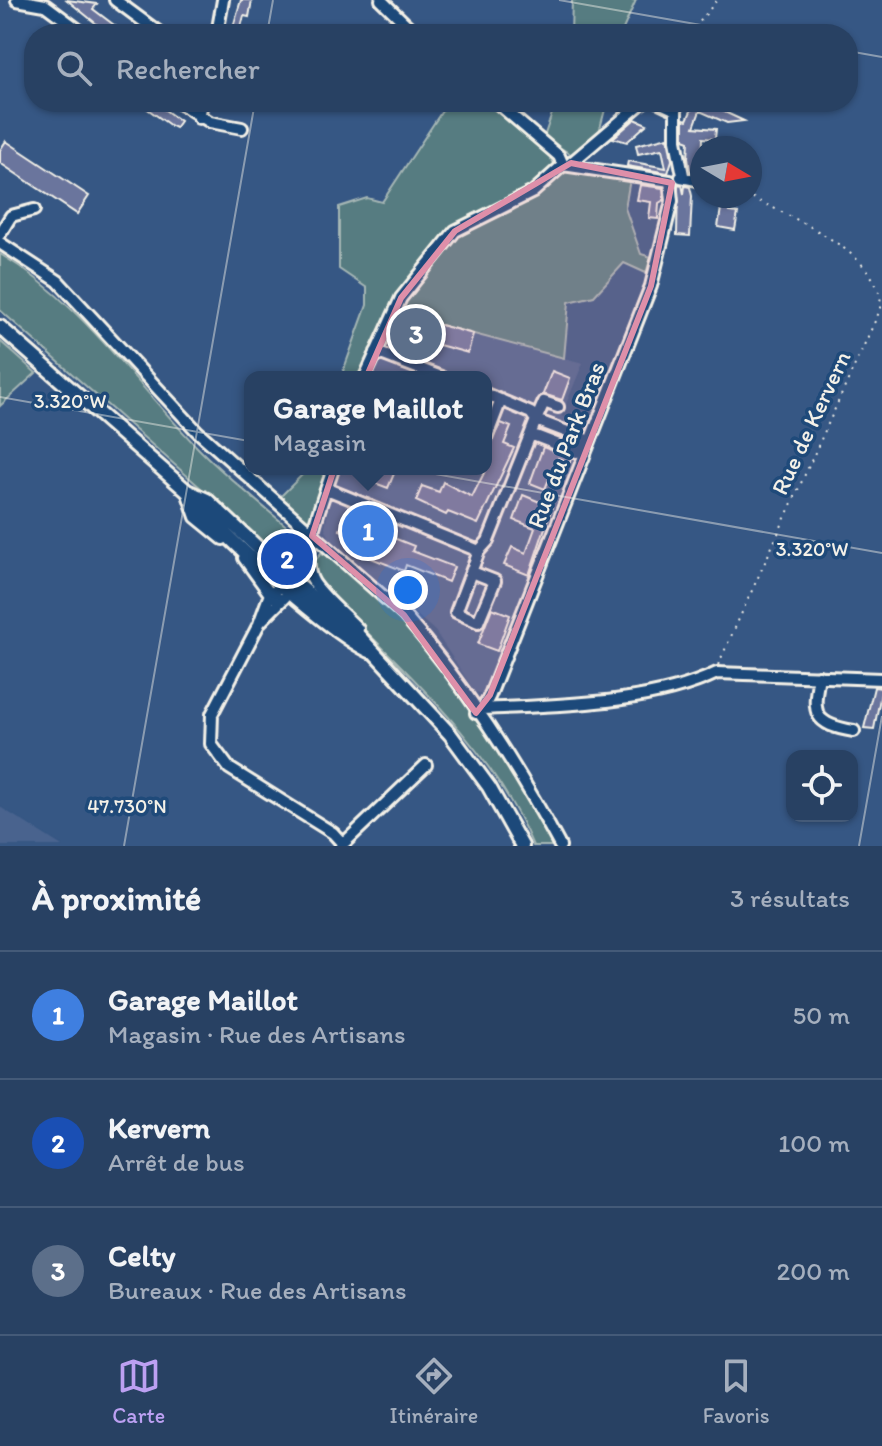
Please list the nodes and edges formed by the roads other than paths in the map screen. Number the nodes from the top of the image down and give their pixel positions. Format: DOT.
graph roads {
  1 [pos="17,0"];
  2 [pos="115,0"];
  3 [pos="223,0"];
  4 [pos="381,0"];
  5 [pos="71,24"];
  6 [pos="147,24"];
  7 [pos="219,24"];
  8 [pos="406,24"];
  9 [pos="191,112"];
  10 [pos="200,112"];
  11 [pos="508,112"];
  12 [pos="631,112"];
  13 [pos="676,112"];
  14 [pos="199,118"];
  15 [pos="242,128"];
  16 [pos="567,164"];
  17 [pos="683,175"];
  18 [pos="690,177"];
  19 [pos="672,183"];
  20 [pos="34,210"];
  21 [pos="0,234"];
  22 [pos="0,243"];
  23 [pos="0,327"];
  24 [pos="376,352"];
  25 [pos="368,371"];
  26 [pos="425,371"];
  27 [pos="492,396"];
  28 [pos="501,400"];
  29 [pos="558,407"];
  30 [pos="536,420"];
  31 [pos="492,423"];
  32 [pos="533,435"];
  33 [pos="244,474"];
  34 [pos="245,475"];
  35 [pos="331,475"];
  36 [pos="327,489"];
  37 [pos="187,491"];
  38 [pos="312,536"];
  39 [pos="479,551"];
  40 [pos="308,571"];
  41 [pos="472,572"];
  42 [pos="287,587"];
  43 [pos="270,594"];
  44 [pos="259,624"];
  45 [pos="370,651"];
  46 [pos="819,676"];
  47 [pos="882,679"];
  48 [pos="480,711"];
  49 [pos="854,731"];
  50 [pos="426,765"];
  51 [pos="342,845"];
  52 [pos="522,846"];
  53 [pos="560,846"];
  1 -- 5 [label="street"];
  2 -- 6 [label="street"];
  3 -- 7 [label="street"];
  4 -- 8 [label="street"];
  9 -- 14 [label="street"];
  10 -- 14 [label="street"];
  11 -- 16 [label="street"];
  12 -- 16 [label="street"];
  13 -- 17 [label="street"];
  14 -- 15 [label="street"];
  16 -- 19 [label="street"];
  16 -- 24 [label="street"];
  17 -- 18 [label="street"];
  17 -- 19 [label="street"];
  19 -- 48 [label="street, Rue du Park Bras"];
  20 -- 21 [label="street"];
  22 -- 33 [label="street"];
  23 -- 37 [label="main road"];
  24 -- 25 [label="street"];
  24 -- 26 [label="street"];
  27 -- 28 [label="street"];
  28 -- 30 [label="street"];
  28 -- 31 [label="street"];
  29 -- 30 [label="street"];
  30 -- 32 [label="street"];
  30 -- 32 [label="street"];
  32 -- 39 [label="street"];
  34 -- 38 [label="street"];
  35 -- 36 [label="street"];
  36 -- 38 [label="street"];
  36 -- 39 [label="street"];
  37 -- 42 [label="main road"];
  37 -- 43 [label="street"];
  38 -- 40 [label="street"];
  38 -- 42 [label="street"];
  38 -- 48 [label="street"];
  39 -- 41 [label="street"];
  40 -- 42 [label="street"];
  40 -- 45 [label="street"];
  41 -- 41 [label="street"];
  42 -- 43 [label="street"];
  42 -- 44 [label="street"];
  42 -- 45 [label="main road"];
  43 -- 44 [label="street"];
  44 -- 51 [label="street"];
  45 -- 52 [label="main road"];
  46 -- 47 [label="street"];
  46 -- 48 [label="street"];
  46 -- 49 [label="street"];
  48 -- 53 [label="street"];
  50 -- 51 [label="street"];
}
